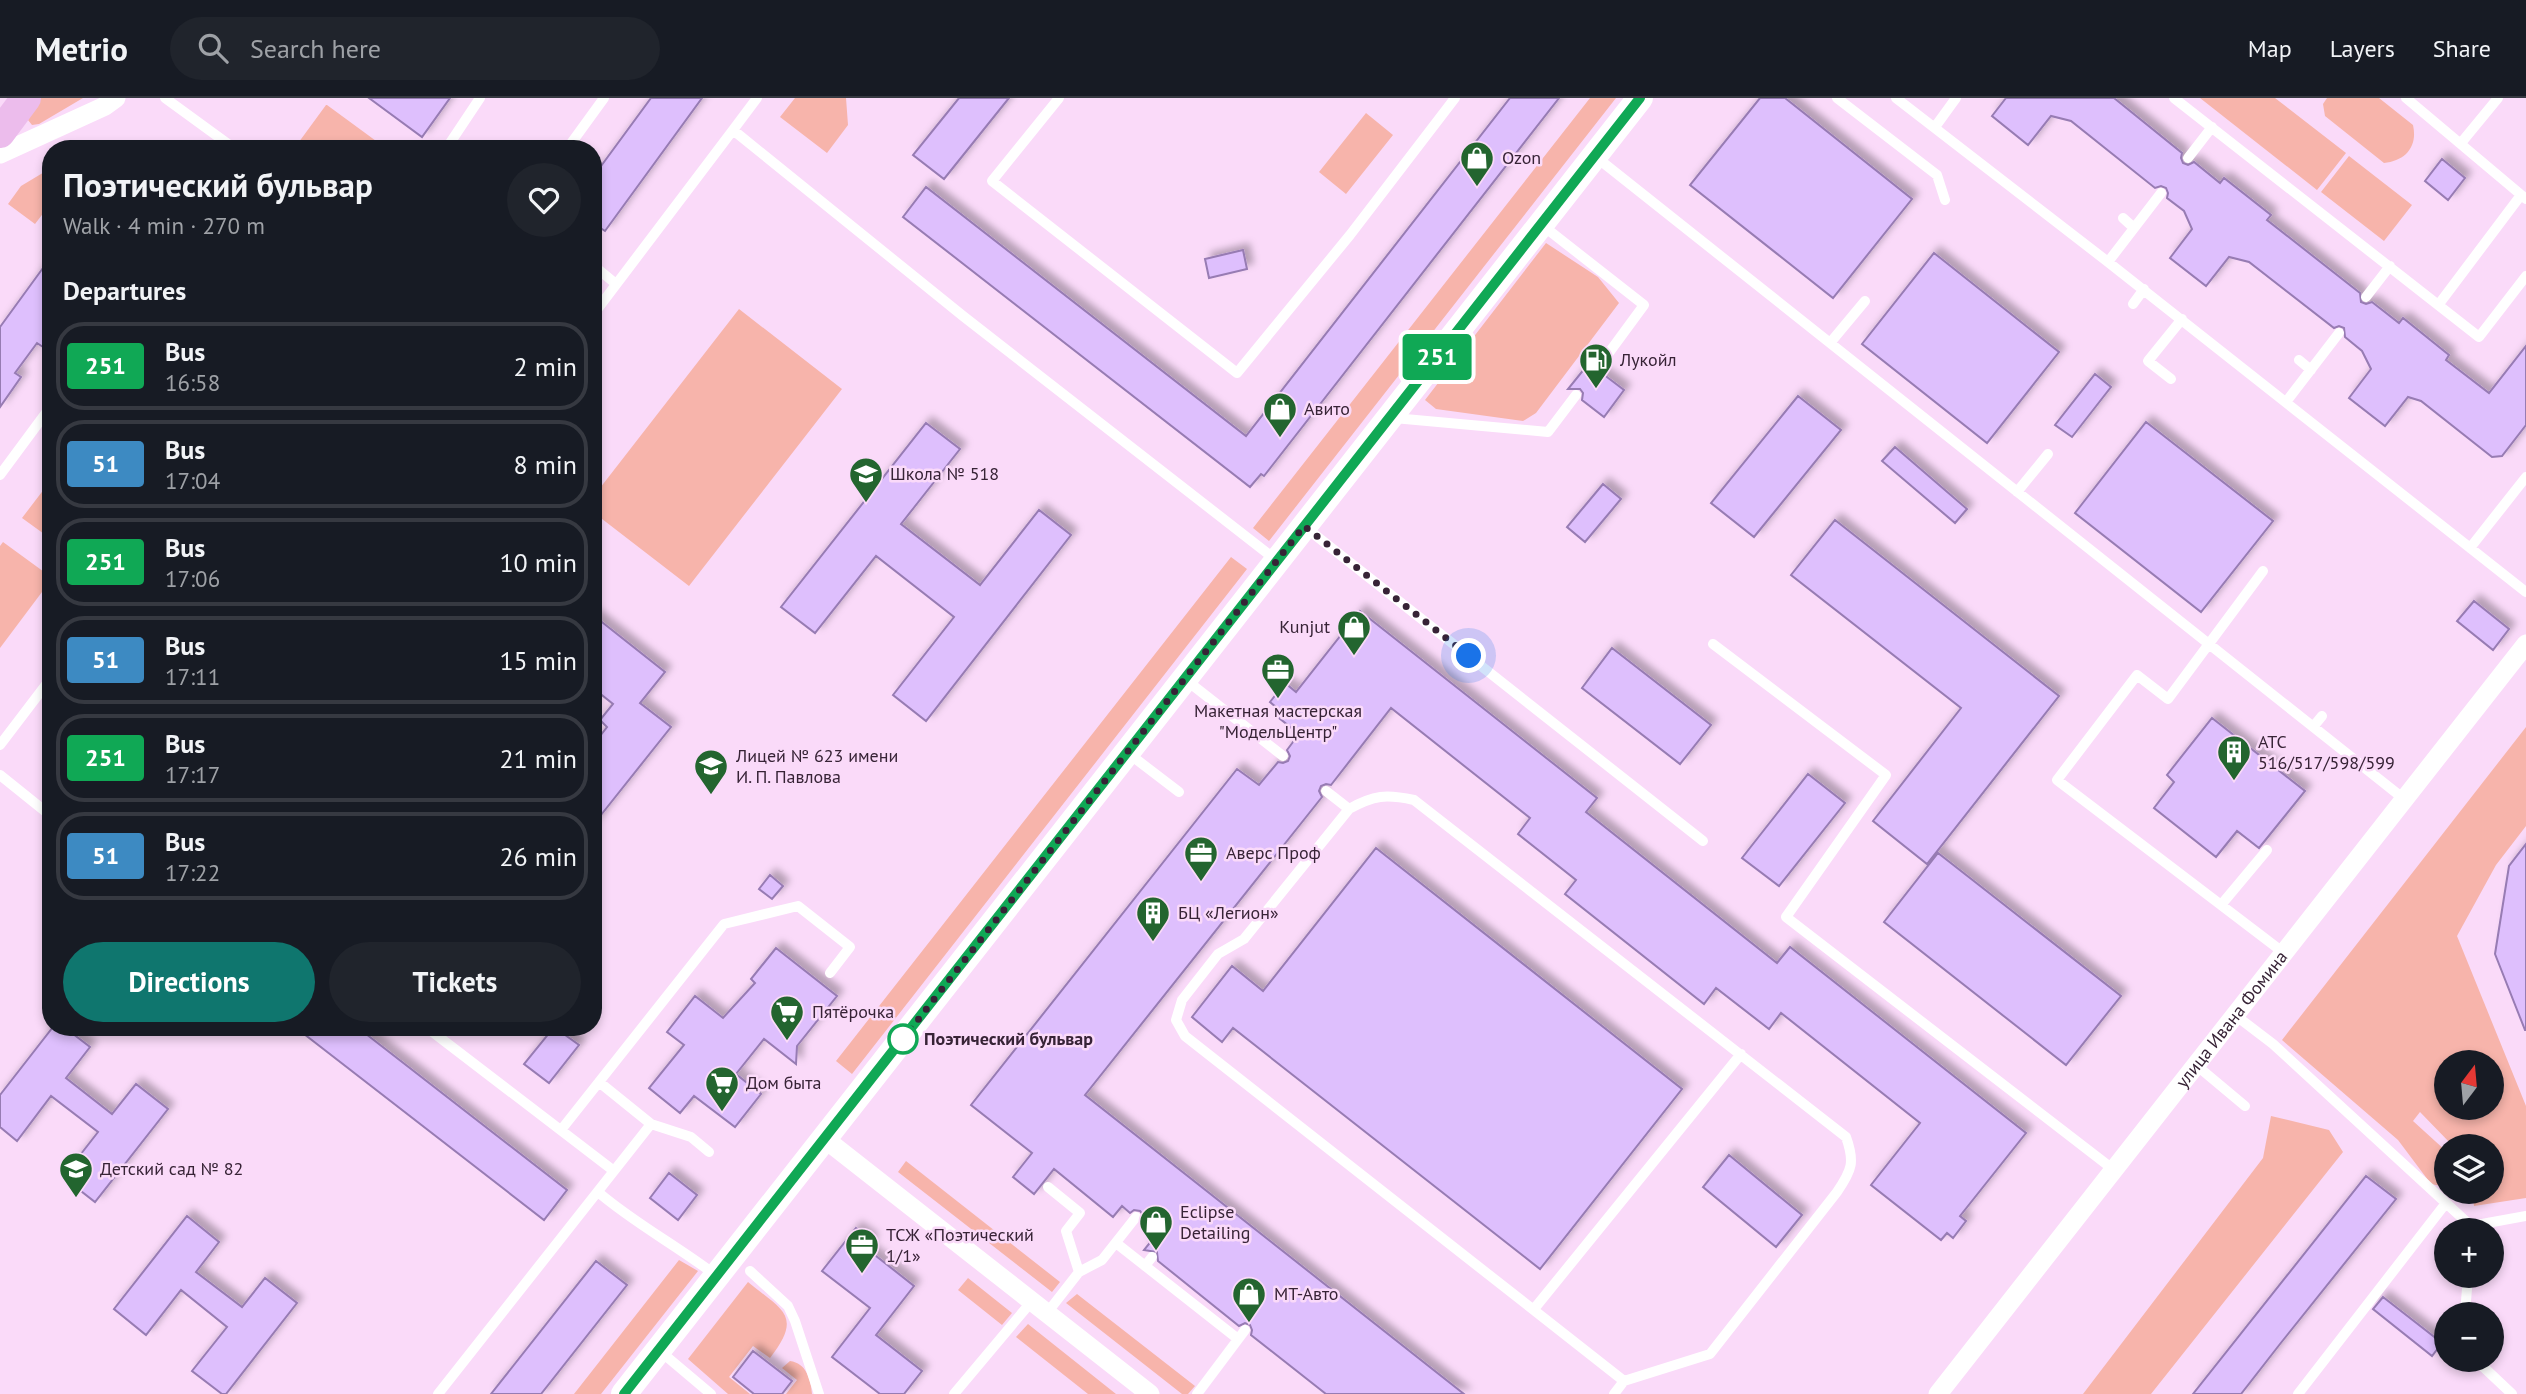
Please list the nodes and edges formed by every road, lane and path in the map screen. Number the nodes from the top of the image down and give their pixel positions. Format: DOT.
graph roads {
  1 [pos="26,98"];
  2 [pos="116,98"];
  3 [pos="480,98"];
  4 [pos="604,98"];
  5 [pos="757,98"];
  6 [pos="1059,98"];
  7 [pos="1455,98"];
  8 [pos="1640,98"];
  9 [pos="1837,98"];
  10 [pos="1896,98"];
  11 [pos="1956,98"];
  12 [pos="2175,98"];
  13 [pos="2406,98"];
  14 [pos="2498,98"];
  15 [pos="171,100"];
  16 [pos="1935,127"];
  17 [pos="2212,127"];
  18 [pos="733,130"];
  19 [pos="0,133"];
  20 [pos="223,140"];
  21 [pos="452,140"];
  22 [pos="574,140"];
  23 [pos="2460,143"];
  24 [pos="0,154"];
  25 [pos="1595,156"];
  26 [pos="2188,158"];
  27 [pos="2161,193"];
  28 [pos="2524,197"];
  29 [pos="1945,200"];
  30 [pos="2123,218"];
  31 [pos="1541,225"];
  32 [pos="2134,228"];
  33 [pos="2108,262"];
  34 [pos="2390,265"];
  35 [pos="602,272"];
  36 [pos="2526,276"];
  37 [pos="616,284"];
  38 [pos="2144,289"];
  39 [pos="2366,298"];
  40 [pos="1865,301"];
  41 [pos="602,303"];
  42 [pos="2133,304"];
  43 [pos="2439,304"];
  44 [pos="2182,319"];
  45 [pos="2339,333"];
  46 [pos="1830,343"];
  47 [pos="2300,360"];
  48 [pos="1597,369"];
  49 [pos="2311,370"];
  50 [pos="2171,379"];
  51 [pos="1576,395"];
  52 [pos="2287,402"];
  53 [pos="42,417"];
  54 [pos="1390,417"];
  55 [pos="2048,453"];
  56 [pos="0,475"];
  57 [pos="2526,477"];
  58 [pos="2017,492"];
  59 [pos="1304,526"];
  60 [pos="2470,548"];
  61 [pos="1277,561"];
  62 [pos="2263,571"];
  63 [pos="2526,592"];
  64 [pos="1713,644"];
  65 [pos="2526,644"];
  66 [pos="2209,645"];
  67 [pos="1185,680"];
  68 [pos="42,690"];
  69 [pos="2322,716"];
  70 [pos="2313,727"];
  71 [pos="0,745"];
  72 [pos="1128,753"];
  73 [pos="1283,756"];
  74 [pos="0,775"];
  75 [pos="1326,791"];
  76 [pos="1179,792"];
  77 [pos="2404,799"];
  78 [pos="42,809"];
  79 [pos="1349,809"];
  80 [pos="1703,841"];
  81 [pos="2267,850"];
  82 [pos="2221,905"];
  83 [pos="2284,953"];
  84 [pos="830,974"];
  85 [pos="2235,1015"];
  86 [pos="438,1036"];
  87 [pos="1741,1054"];
  88 [pos="2196,1065"];
  89 [pos="599,1082"];
  90 [pos="2245,1106"];
  91 [pos="651,1124"];
  92 [pos="561,1130"];
  93 [pos="824,1139"];
  94 [pos="709,1152"];
  95 [pos="2114,1170"];
  96 [pos="614,1171"];
  97 [pos="1048,1187"];
  98 [pos="598,1192"];
  99 [pos="2434,1192"];
  100 [pos="2445,1204"];
  101 [pos="2447,1204"];
  102 [pos="2526,1216"];
  103 [pos="1136,1217"];
  104 [pos="2460,1218"];
  105 [pos="2504,1221"];
  106 [pos="1116,1243"];
  107 [pos="1152,1257"];
  108 [pos="1145,1266"];
  109 [pos="750,1271"];
  110 [pos="1079,1272"];
  111 [pos="717,1276"];
  112 [pos="1039,1307"];
  113 [pos="1534,1309"];
  114 [pos="1245,1330"];
  115 [pos="1238,1339"];
  116 [pos="659,1350"];
  117 [pos="2489,1372"];
  118 [pos="1624,1381"];
  119 [pos="439,1394"];
  120 [pos="624,1394"];
  121 [pos="711,1394"];
  122 [pos="819,1394"];
  123 [pos="954,1394"];
  124 [pos="1150,1394"];
  125 [pos="1197,1394"];
  126 [pos="1614,1394"];
  127 [pos="1938,1394"];
  128 [pos="2298,1394"];
  129 [pos="2512,1394"];
  1 -- 19 [label="main road"];
  2 -- 24 [label="street"];
  3 -- 21 [label="lane"];
  4 -- 22 [label="lane"];
  5 -- 18 [label="lane"];
  6 -- 7 [label="lane"];
  8 -- 25 [label="street"];
  9 -- 29 [label="lane"];
  10 -- 16 [label="lane"];
  11 -- 16 [label="lane"];
  12 -- 17 [label="lane"];
  13 -- 23 [label="lane"];
  14 -- 23 [label="lane"];
  15 -- 20 [label="lane"];
  16 -- 33 [label="lane"];
  17 -- 26 [label="lane"];
  17 -- 34 [label="lane"];
  18 -- 37 [label="lane"];
  18 -- 61 [label="lane"];
  23 -- 28 [label="lane"];
  25 -- 31 [label="street"];
  25 -- 46 [label="lane"];
  27 -- 32 [label="lane"];
  28 -- 43 [label="lane"];
  30 -- 32 [label="lane"];
  31 -- 48 [label="lane"];
  31 -- 54 [label="street"];
  32 -- 33 [label="lane"];
  33 -- 38 [label="lane"];
  34 -- 39 [label="lane"];
  34 -- 43 [label="lane"];
  35 -- 37 [label="lane"];
  36 -- 43 [label="lane"];
  37 -- 41 [label="lane"];
  38 -- 42 [label="lane"];
  38 -- 44 [label="lane"];
  40 -- 46 [label="lane"];
  44 -- 50 [label="lane"];
  44 -- 52 [label="lane"];
  45 -- 49 [label="lane"];
  46 -- 58 [label="lane"];
  47 -- 49 [label="lane"];
  49 -- 52 [label="lane"];
  51 -- 54 [label="lane"];
  52 -- 60 [label="lane"];
  53 -- 56 [label="lane"];
  54 -- 59 [label="street"];
  55 -- 58 [label="lane"];
  57 -- 60 [label="lane"];
  58 -- 66 [label="lane"];
  59 -- 61 [label="street"];
  59 -- 80 [label="lane"];
  60 -- 63 [label="lane"];
  61 -- 67 [label="street"];
  62 -- 66 [label="lane"];
  64 -- 95 [label="lane"];
  65 -- 77 [label="street, улица Ивана Фомина"];
  66 -- 70 [label="lane"];
  66 -- 82 [label="lane"];
  67 -- 72 [label="street"];
  67 -- 73 [label="lane"];
  68 -- 71 [label="lane"];
  69 -- 70 [label="lane"];
  70 -- 77 [label="lane"];
  72 -- 76 [label="lane"];
  72 -- 93 [label="street"];
  74 -- 78 [label="lane"];
  75 -- 79 [label="lane"];
  77 -- 83 [label="street, улица Ивана Фомина"];
  79 -- 87 [label="lane"];
  79 -- 113 [label="lane"];
  81 -- 82 [label="lane"];
  82 -- 83 [label="lane"];
  83 -- 85 [label="street, улица Ивана Фомина"];
  84 -- 89 [label="lane"];
  85 -- 88 [label="street, улица Ивана Фомина"];
  85 -- 99 [label="lane"];
  86 -- 92 [label="lane"];
  87 -- 113 [label="lane"];
  87 -- 118 [label="lane"];
  88 -- 90 [label="lane"];
  88 -- 95 [label="street, улица Ивана Фомина"];
  89 -- 91 [label="lane"];
  89 -- 92 [label="lane"];
  91 -- 94 [label="lane"];
  91 -- 96 [label="lane"];
  92 -- 96 [label="lane"];
  93 -- 111 [label="street"];
  93 -- 112 [label="street"];
  95 -- 127 [label="street, улица Ивана Фомина"];
  96 -- 98 [label="lane"];
  97 -- 110 [label="lane"];
  98 -- 111 [label="lane"];
  98 -- 119 [label="lane"];
  100 -- 128 [label="lane"];
  101 -- 104 [label="lane"];
  102 -- 105 [label="lane"];
  103 -- 106 [label="lane"];
  106 -- 108 [label="lane"];
  106 -- 110 [label="lane"];
  107 -- 108 [label="lane"];
  108 -- 115 [label="lane"];
  109 -- 122 [label="lane"];
  110 -- 112 [label="lane"];
  111 -- 116 [label="street"];
  112 -- 123 [label="lane"];
  112 -- 124 [label="street"];
  113 -- 118 [label="lane"];
  114 -- 115 [label="lane"];
  115 -- 125 [label="lane"];
  116 -- 120 [label="street"];
  116 -- 121 [label="lane"];
  117 -- 129 [label="lane"];
  118 -- 126 [label="lane"];
}
